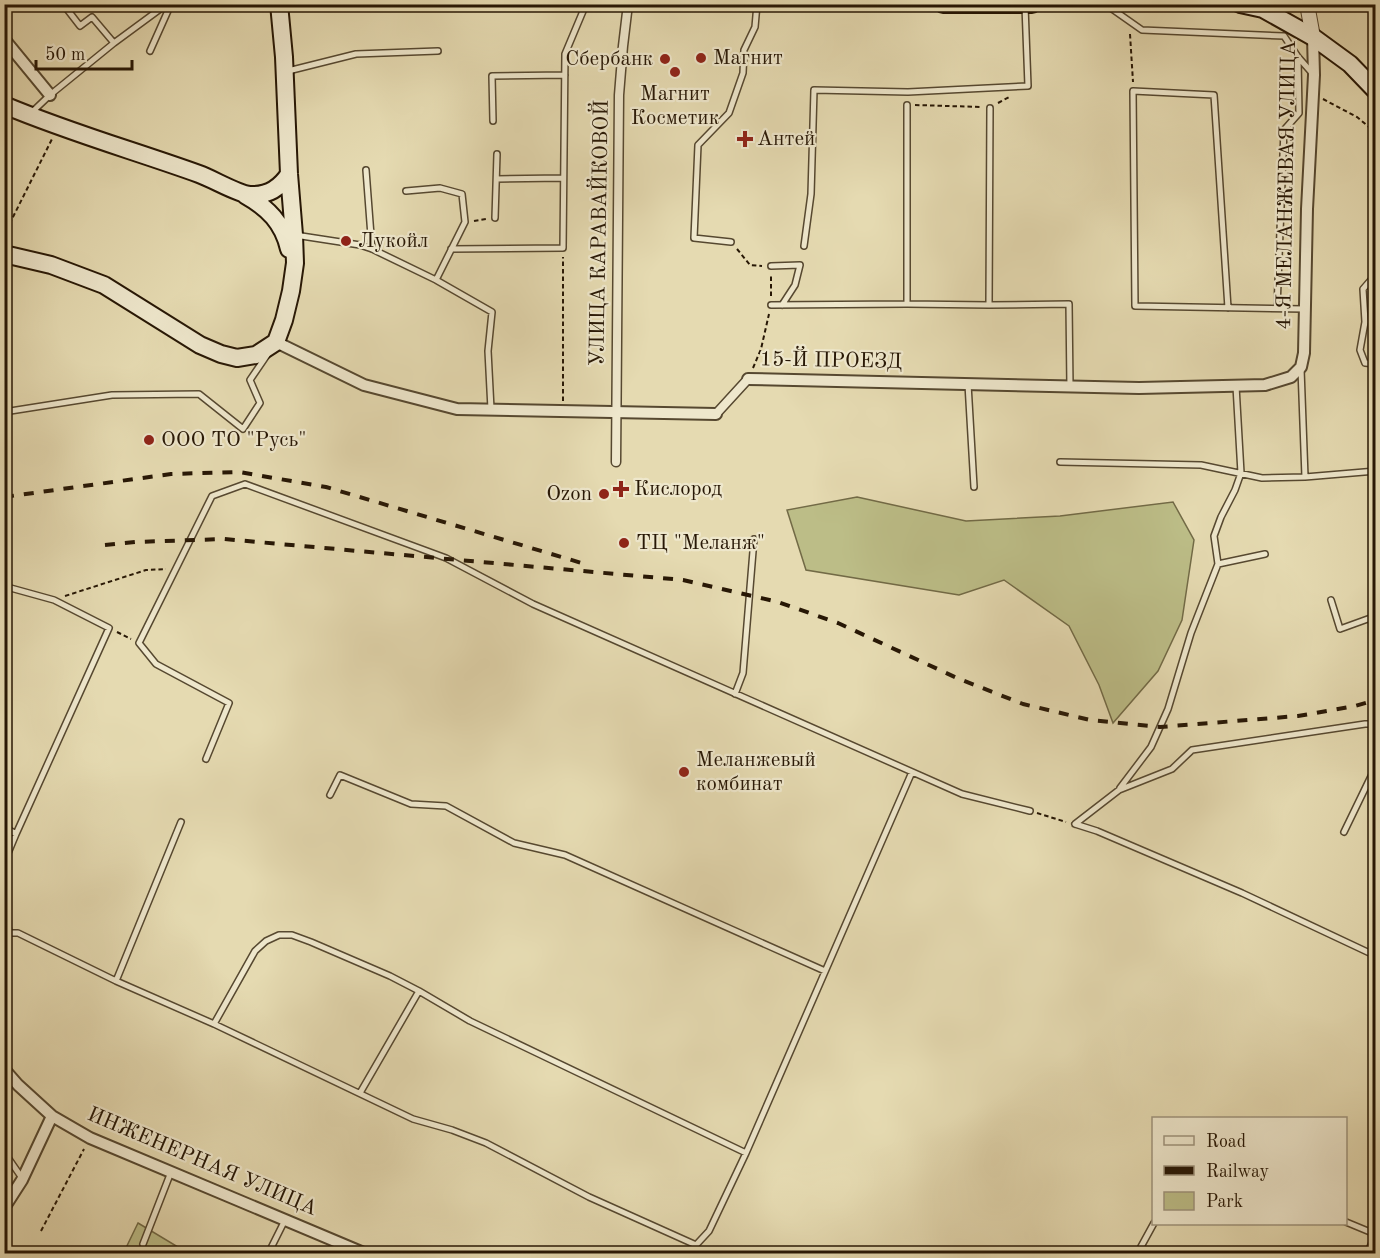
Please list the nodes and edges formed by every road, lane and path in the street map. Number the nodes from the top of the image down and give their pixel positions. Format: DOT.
graph roads {
  1 [pos="63,4"];
  2 [pos="169,4"];
  3 [pos="279,4"];
  4 [pos="586,4"];
  5 [pos="628,4"];
  6 [pos="757,4"];
  7 [pos="943,4"];
  8 [pos="1032,4"];
  9 [pos="1105,4"];
  10 [pos="1240,4"];
  11 [pos="1306,4"];
  12 [pos="967,5"];
  13 [pos="1025,5"];
  14 [pos="1129,21"];
  15 [pos="1313,37"];
  16 [pos="4,39"];
  17 [pos="114,44"];
  18 [pos="150,51"];
  19 [pos="438,51"];
  20 [pos="1298,57"];
  21 [pos="284,72"];
  22 [pos="565,75"];
  23 [pos="1314,75"];
  24 [pos="1375,90"];
  25 [pos="1133,91"];
  26 [pos="1313,94"];
  27 [pos="50,95"];
  28 [pos="4,105"];
  29 [pos="908,105"];
  30 [pos="990,108"];
  31 [pos="29,115"];
  32 [pos="493,121"];
  33 [pos="57,125"];
  34 [pos="1376,133"];
  35 [pos="497,154"];
  36 [pos="366,170"];
  37 [pos="289,174"];
  38 [pos="563,178"];
  39 [pos="497,179"];
  40 [pos="406,190"];
  41 [pos="244,194"];
  42 [pos="495,218"];
  43 [pos="465,222"];
  44 [pos="4,229"];
  45 [pos="294,235"];
  46 [pos="731,242"];
  47 [pos="804,246"];
  48 [pos="563,248"];
  49 [pos="372,249"];
  50 [pos="451,249"];
  51 [pos="4,254"];
  52 [pos="771,266"];
  53 [pos="293,272"];
  54 [pos="1376,274"];
  55 [pos="435,280"];
  56 [pos="907,304"];
  57 [pos="782,305"];
  58 [pos="771,306"];
  59 [pos="989,306"];
  60 [pos="1228,308"];
  61 [pos="1277,308"];
  62 [pos="1305,309"];
  63 [pos="276,342"];
  64 [pos="1376,364"];
  65 [pos="1301,367"];
  66 [pos="748,379"];
  67 [pos="968,384"];
  68 [pos="1236,386"];
  69 [pos="1070,387"];
  70 [pos="491,409"];
  71 [pos="563,411"];
  72 [pos="616,411"];
  73 [pos="4,412"];
  74 [pos="716,414"];
  75 [pos="616,462"];
  76 [pos="1060,462"];
  77 [pos="1376,471"];
  78 [pos="1240,473"];
  79 [pos="1305,477"];
  80 [pos="974,487"];
  81 [pos="754,539"];
  82 [pos="1264,554"];
  83 [pos="1218,564"];
  84 [pos="176,569"];
  85 [pos="1376,574"];
  86 [pos="1376,584"];
  87 [pos="4,588"];
  88 [pos="54,600"];
  89 [pos="1331,600"];
  90 [pos="1376,616"];
  91 [pos="109,628"];
  92 [pos="139,643"];
  93 [pos="735,694"];
  94 [pos="1376,724"];
  95 [pos="206,759"];
  96 [pos="1376,766"];
  97 [pos="912,772"];
  98 [pos="1119,789"];
  99 [pos="330,795"];
  100 [pos="1030,811"];
  101 [pos="181,822"];
  102 [pos="1075,824"];
  103 [pos="4,827"];
  104 [pos="1344,832"];
  105 [pos="16,834"];
  106 [pos="7,933"];
  107 [pos="1376,957"];
  108 [pos="825,971"];
  109 [pos="116,981"];
  110 [pos="418,991"];
  111 [pos="214,1024"];
  112 [pos="4,1069"];
  113 [pos="360,1093"];
  114 [pos="52,1116"];
  115 [pos="90,1138"];
  116 [pos="4,1152"];
  117 [pos="746,1153"];
  118 [pos="171,1172"];
  119 [pos="22,1180"];
  120 [pos="4,1208"];
  121 [pos="285,1220"];
  122 [pos="1347,1222"];
  123 [pos="1153,1225"];
  124 [pos="41,1231"];
  125 [pos="1375,1234"];
  126 [pos="143,1244"];
  127 [pos="268,1254"];
  128 [pos="366,1254"];
  129 [pos="1137,1254"];
  130 [pos="1367,1254"];
  1 -- 17 [label="lane"];
  2 -- 17 [label="lane"];
  2 -- 18 [label="lane"];
  3 -- 21 [label="main road"];
  4 -- 22 [label="lane"];
  5 -- 72 [label="street, УЛИЦА КАРАВАЙКОВОЙ"];
  6 -- 46 [label="lane"];
  7 -- 12 [label="main road"];
  8 -- 13 [label="main road"];
  9 -- 14 [label="lane"];
  10 -- 15 [label="main road"];
  11 -- 15 [label="street, 4-Я МЕЛАНЖЕВАЯ УЛИЦА"];
  12 -- 13 [label="main road"];
  13 -- 47 [label="lane"];
  14 -- 20 [label="lane"];
  14 -- 25 [label="path"];
  15 -- 23 [label="street, 4-Я МЕЛАНЖЕВАЯ УЛИЦА"];
  15 -- 24 [label="main road"];
  16 -- 27 [label="street"];
  17 -- 27 [label="lane"];
  19 -- 21 [label="lane"];
  20 -- 23 [label="lane"];
  20 -- 61 [label="lane"];
  21 -- 37 [label="main road"];
  22 -- 32 [label="lane"];
  22 -- 38 [label="lane"];
  23 -- 26 [label="street, 4-Я МЕЛАНЖЕВАЯ УЛИЦА"];
  25 -- 60 [label="lane"];
  25 -- 60 [label="lane"];
  26 -- 34 [label="path"];
  26 -- 62 [label="street, 4-Я МЕЛАНЖЕВАЯ УЛИЦА"];
  27 -- 31 [label="lane"];
  28 -- 31 [label="main road"];
  29 -- 30 [label="path"];
  29 -- 56 [label="lane"];
  30 -- 59 [label="lane"];
  31 -- 33 [label="main road"];
  33 -- 41 [label="main road"];
  33 -- 44 [label="path"];
  35 -- 39 [label="lane"];
  36 -- 49 [label="lane"];
  37 -- 41 [label="main road"];
  37 -- 45 [label="main road"];
  38 -- 39 [label="lane"];
  38 -- 48 [label="lane"];
  39 -- 42 [label="lane"];
  40 -- 43 [label="lane"];
  41 -- 53 [label="main road"];
  42 -- 43 [label="path"];
  43 -- 50 [label="lane"];
  45 -- 49 [label="lane"];
  45 -- 53 [label="main road"];
  46 -- 52 [label="path"];
  48 -- 50 [label="lane"];
  48 -- 71 [label="path"];
  49 -- 55 [label="lane"];
  50 -- 55 [label="lane"];
  51 -- 63 [label="main road"];
  52 -- 57 [label="lane"];
  52 -- 58 [label="path"];
  53 -- 63 [label="main road"];
  54 -- 64 [label="lane"];
  55 -- 70 [label="lane"];
  56 -- 57 [label="lane"];
  56 -- 59 [label="lane"];
  57 -- 58 [label="lane"];
  58 -- 66 [label="path"];
  59 -- 69 [label="lane"];
  60 -- 61 [label="lane"];
  61 -- 62 [label="lane"];
  62 -- 65 [label="street, 4-Я МЕЛАНЖЕВАЯ УЛИЦА"];
  63 -- 70 [label="street, 15-Й ПРОЕЗД"];
  63 -- 73 [label="lane"];
  65 -- 68 [label="street, 15-Й ПРОЕЗД"];
  65 -- 79 [label="lane"];
  66 -- 67 [label="street, 15-Й ПРОЕЗД"];
  66 -- 74 [label="street, 15-Й ПРОЕЗД"];
  67 -- 69 [label="street, 15-Й ПРОЕЗД"];
  67 -- 80 [label="lane"];
  68 -- 69 [label="street, 15-Й ПРОЕЗД"];
  68 -- 78 [label="lane"];
  70 -- 71 [label="street, 15-Й ПРОЕЗД"];
  71 -- 72 [label="street, 15-Й ПРОЕЗД"];
  72 -- 74 [label="street, 15-Й ПРОЕЗД"];
  72 -- 75 [label="street, УЛИЦА КАРАВАЙКОВОЙ"];
  76 -- 78 [label="lane"];
  77 -- 79 [label="lane"];
  78 -- 79 [label="lane"];
  78 -- 83 [label="lane"];
  81 -- 93 [label="lane"];
  82 -- 83 [label="lane"];
  83 -- 98 [label="lane"];
  84 -- 88 [label="path"];
  84 -- 92 [label="lane"];
  84 -- 93 [label="lane"];
  85 -- 86 [label="lane"];
  87 -- 88 [label="lane"];
  88 -- 91 [label="lane"];
  89 -- 90 [label="lane"];
  91 -- 92 [label="path"];
  91 -- 105 [label="lane"];
  92 -- 95 [label="lane"];
  93 -- 97 [label="lane"];
  94 -- 98 [label="lane"];
  96 -- 104 [label="lane"];
  97 -- 100 [label="lane"];
  97 -- 108 [label="lane"];
  98 -- 102 [label="lane"];
  99 -- 108 [label="lane"];
  100 -- 102 [label="path"];
  101 -- 109 [label="lane"];
  102 -- 107 [label="lane"];
  103 -- 105 [label="lane"];
  105 -- 106 [label="lane"];
  106 -- 109 [label="lane"];
  108 -- 117 [label="lane"];
  109 -- 111 [label="lane"];
  110 -- 111 [label="lane"];
  110 -- 113 [label="lane"];
  110 -- 117 [label="lane"];
  111 -- 113 [label="lane"];
  112 -- 114 [label="street, ИНЖЕНЕРНАЯ УЛИЦА"];
  113 -- 117 [label="lane"];
  114 -- 115 [label="street, ИНЖЕНЕРНАЯ УЛИЦА"];
  114 -- 119 [label="street"];
  115 -- 118 [label="street, ИНЖЕНЕРНАЯ УЛИЦА"];
  115 -- 124 [label="path"];
  116 -- 119 [label="lane"];
  118 -- 121 [label="street, ИНЖЕНЕРНАЯ УЛИЦА"];
  118 -- 126 [label="lane"];
  119 -- 120 [label="street"];
  121 -- 127 [label="lane"];
  121 -- 128 [label="street, ИНЖЕНЕРНАЯ УЛИЦА"];
  122 -- 125 [label="lane"];
  123 -- 129 [label="lane"];
  125 -- 130 [label="lane"];
}
